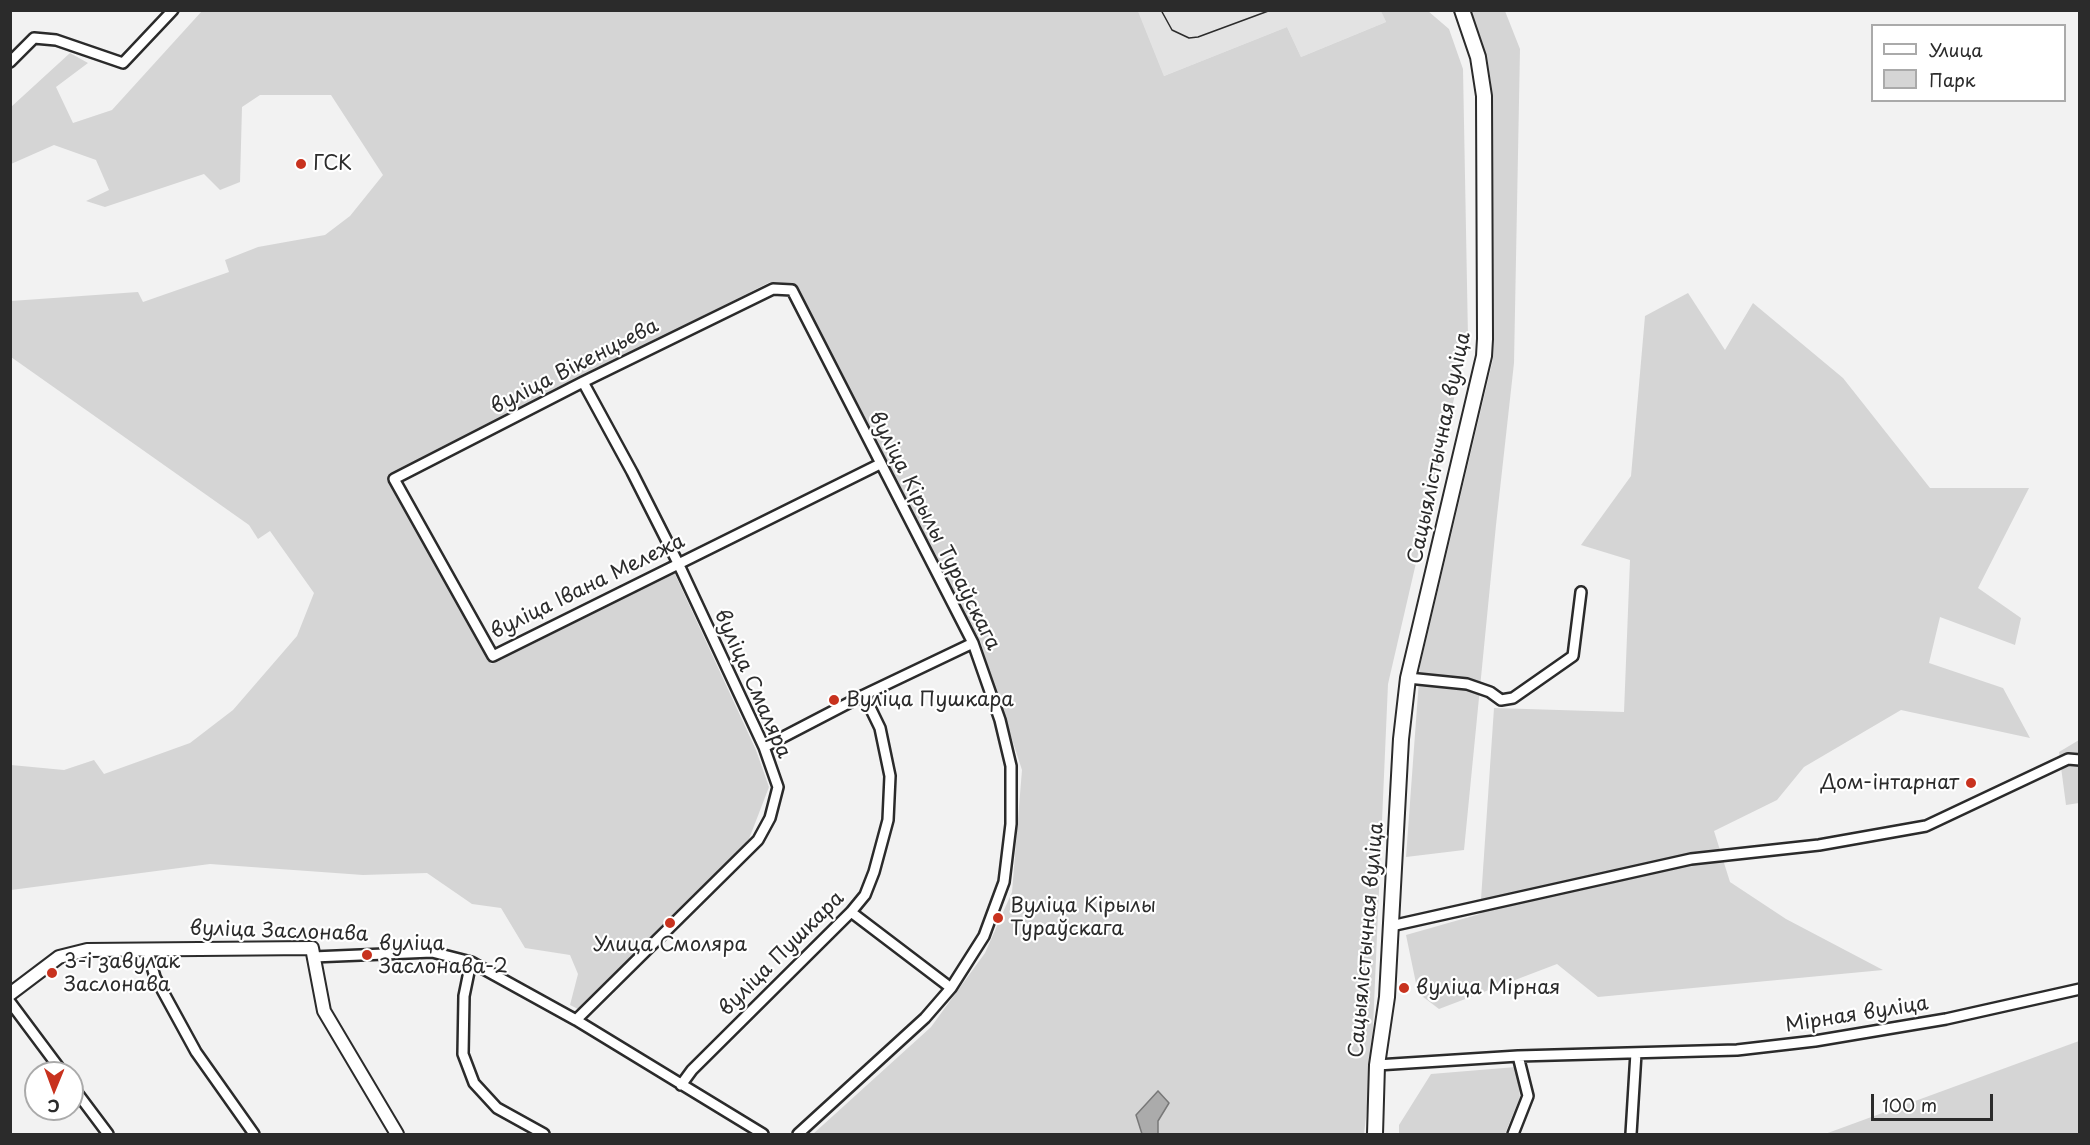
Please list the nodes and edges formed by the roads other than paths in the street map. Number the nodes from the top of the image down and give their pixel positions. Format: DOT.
graph roads {
  1 [pos="173,10"];
  2 [pos="1461,10"];
  3 [pos="10,62"];
  4 [pos="773,289"];
  5 [pos="583,382"];
  6 [pos="880,464"];
  7 [pos="394,479"];
  8 [pos="678,563"];
  9 [pos="1581,591"];
  10 [pos="973,643"];
  11 [pos="1408,678"];
  12 [pos="864,695"];
  13 [pos="764,747"];
  14 [pos="2079,760"];
  15 [pos="851,912"];
  16 [pos="1392,926"];
  17 [pos="149,950"];
  18 [pos="314,957"];
  19 [pos="471,962"];
  20 [pos="951,987"];
  21 [pos="2079,989"];
  22 [pos="10,994"];
  23 [pos="10,1002"];
  24 [pos="576,1020"];
  25 [pos="1636,1053"];
  26 [pos="1518,1056"];
  27 [pos="54,1061"];
  28 [pos="1377,1065"];
  29 [pos="681,1085"];
  30 [pos="84,1102"];
  31 [pos="108,1134"];
  32 [pos="254,1134"];
  33 [pos="397,1134"];
  34 [pos="544,1134"];
  35 [pos="763,1134"];
  36 [pos="798,1134"];
  37 [pos="1375,1134"];
  38 [pos="1513,1134"];
  39 [pos="1631,1134"];
  1 -- 3 [label="street"];
  2 -- 11 [label="main road, Сацыялістычная вуліца"];
  4 -- 5 [label="street, вуліца Вікенцьева"];
  4 -- 6 [label="street, вуліца Кірылы Тураўскага"];
  5 -- 7 [label="street, вуліца Вікенцьева"];
  5 -- 8 [label="street, вуліца Смаляра"];
  6 -- 8 [label="street, вуліца Івана Мележа"];
  6 -- 10 [label="street, вуліца Кірылы Тураўскага"];
  7 -- 8 [label="street, вуліца Івана Мележа"];
  8 -- 13 [label="street, вуліца Смаляра"];
  9 -- 11 [label="street"];
  10 -- 12 [label="street"];
  10 -- 20 [label="street, вуліца Кірылы Тураўскага"];
  11 -- 16 [label="main road, Сацыялістычная вуліца"];
  12 -- 13 [label="street"];
  12 -- 15 [label="street, вуліца Пушкара"];
  13 -- 24 [label="street, вуліца Смаляра"];
  14 -- 16 [label="street"];
  15 -- 20 [label="street"];
  15 -- 29 [label="street, вуліца Пушкара"];
  16 -- 28 [label="main road, Сацыялістычная вуліца"];
  17 -- 18 [label="street, вуліца Заслонава"];
  17 -- 22 [label="street, вуліца Заслонава"];
  17 -- 32 [label="street"];
  18 -- 19 [label="street, вуліца Заслонава"];
  18 -- 33 [label="street"];
  19 -- 24 [label="street, вуліца Заслонава"];
  19 -- 34 [label="street"];
  20 -- 36 [label="street, вуліца Кірылы Тураўскага"];
  21 -- 25 [label="street, Мірная вуліца"];
  23 -- 27 [label="street"];
  24 -- 29 [label="street, вуліца Заслонава"];
  25 -- 26 [label="street, Мірная вуліца"];
  25 -- 39 [label="street"];
  26 -- 28 [label="street, Мірная вуліца"];
  26 -- 38 [label="street"];
  28 -- 37 [label="main road, Сацыялістычная вуліца"];
  29 -- 35 [label="street, вуліца Заслонава"];
  30 -- 31 [label="street"];
}
